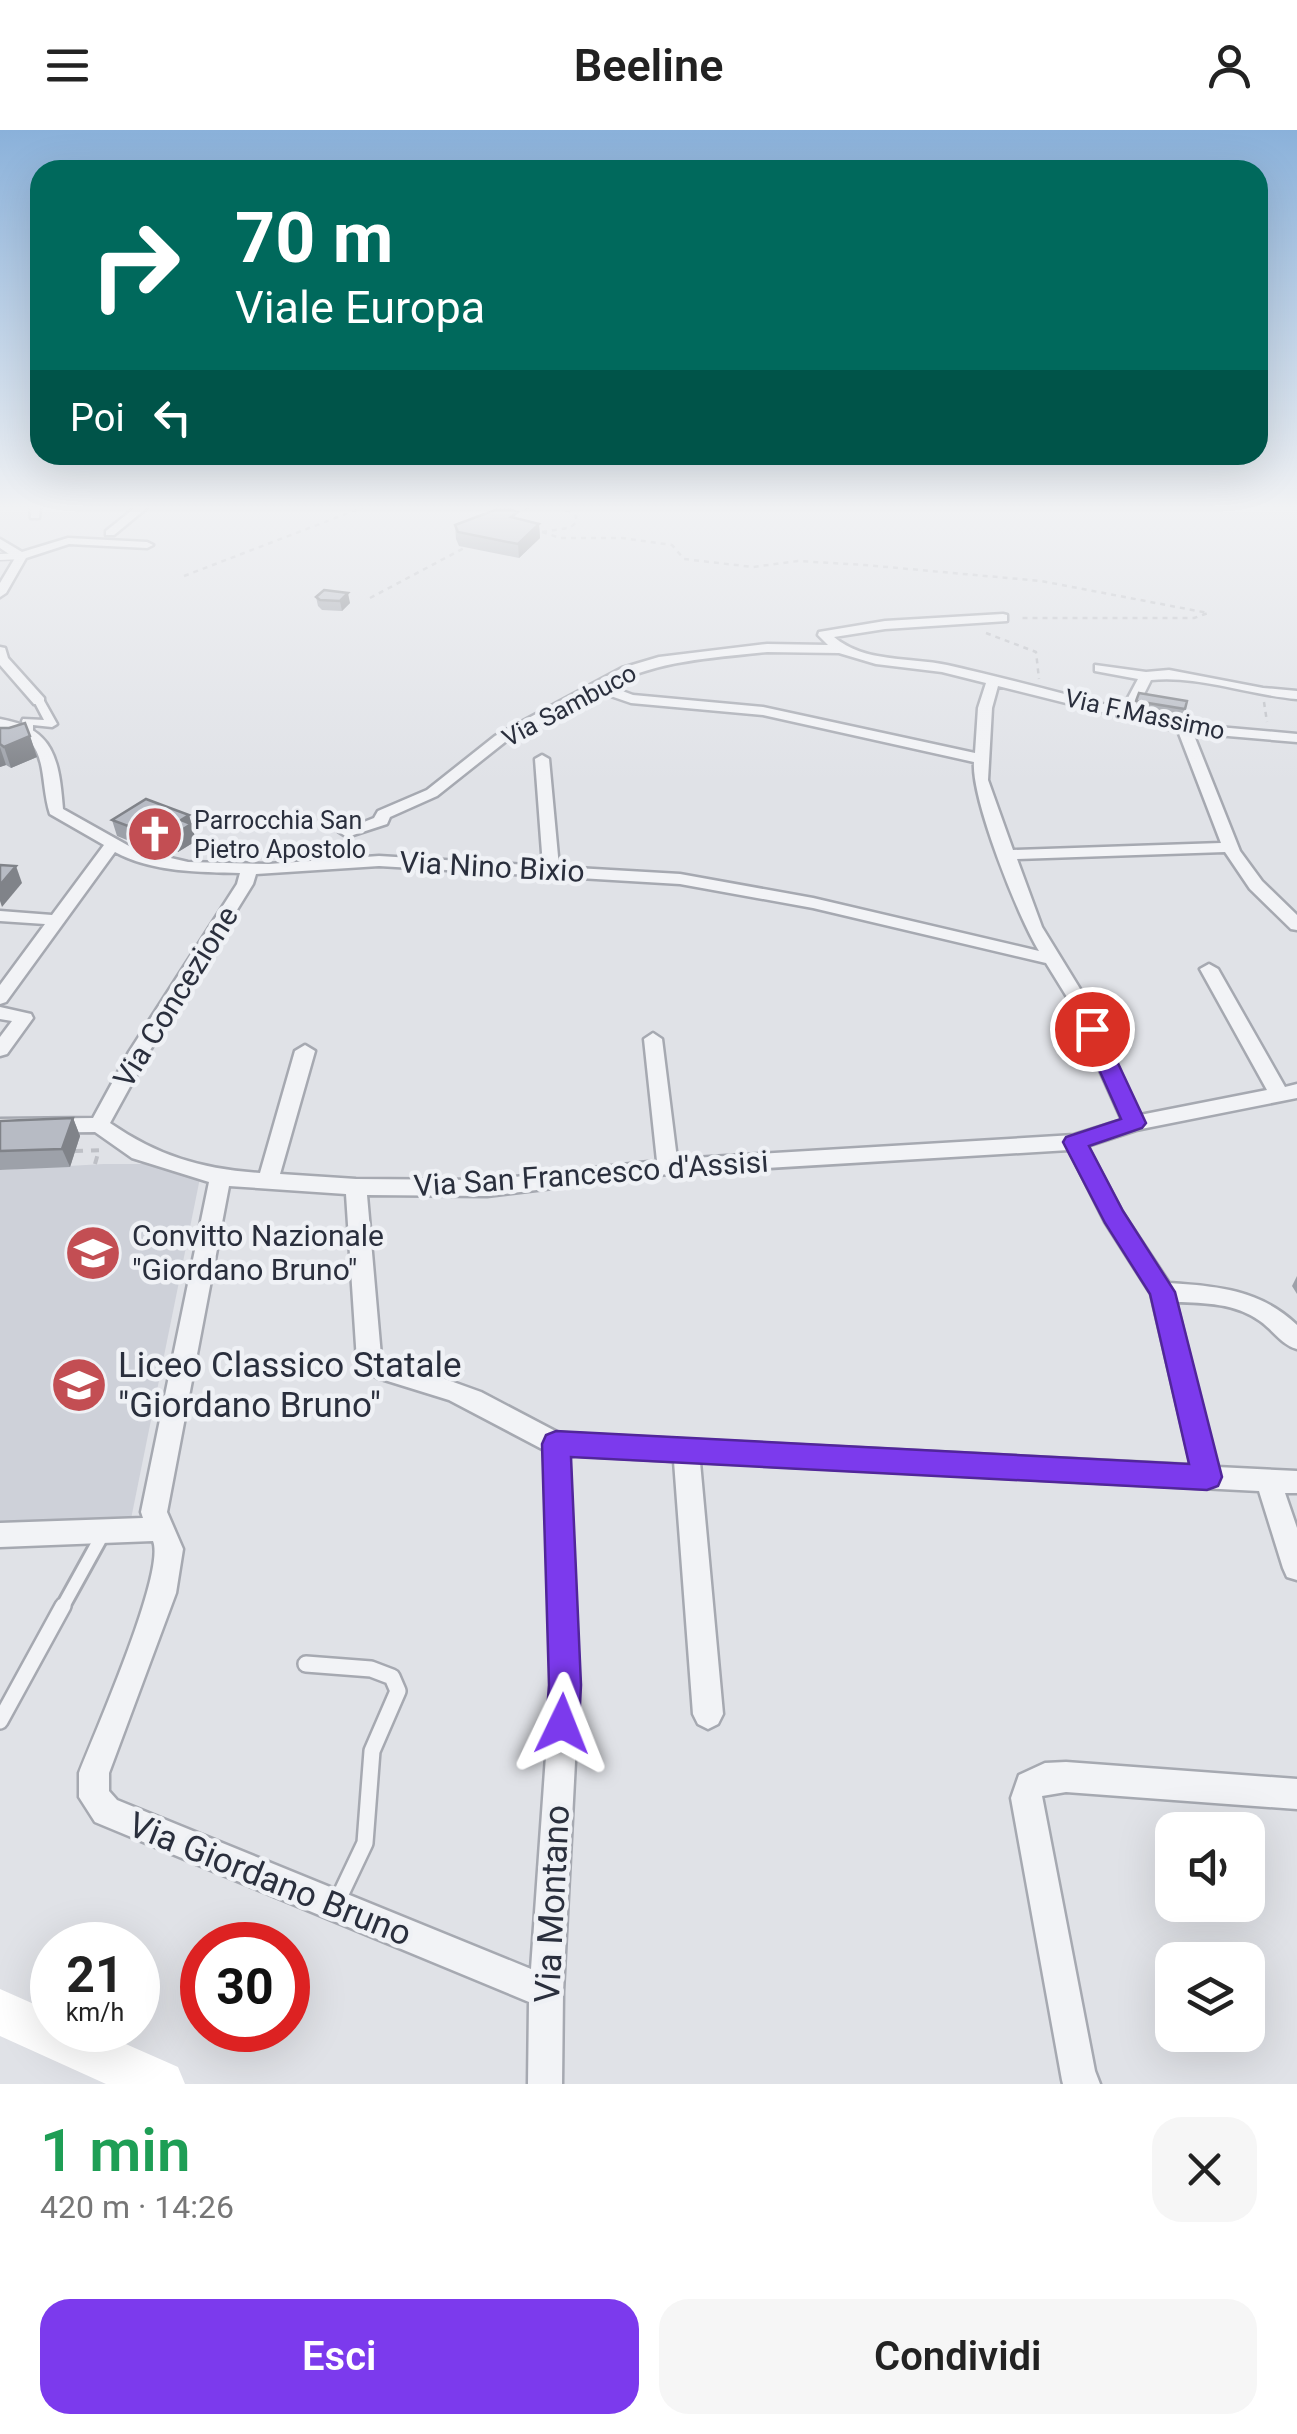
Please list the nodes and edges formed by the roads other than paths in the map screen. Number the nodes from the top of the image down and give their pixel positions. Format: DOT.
graph roads {
  1 [pos="1003,618"];
  2 [pos="840,648"];
  3 [pos="0,651"];
  4 [pos="1100,668"];
  5 [pos="1146,676"];
  6 [pos="994,682"];
  7 [pos="598,687"];
  8 [pos="1297,695"];
  9 [pos="39,702"];
  10 [pos="1126,713"];
  11 [pos="0,723"];
  12 [pos="1184,728"];
  13 [pos="29,730"];
  14 [pos="1297,738"];
  15 [pos="982,758"];
  16 [pos="542,759"];
  17 [pos="347,832"];
  18 [pos="112,846"];
  19 [pos="1230,847"];
  20 [pos="1005,855"];
  21 [pos="250,868"];
  22 [pos="551,869"];
  23 [pos="0,916"];
  24 [pos="55,920"];
  25 [pos="1297,925"];
  26 [pos="1051,959"];
  27 [pos="1209,969"];
  28 [pos="0,998"];
  29 [pos="0,1013"];
  30 [pos="653,1039"];
  31 [pos="0,1050"];
  32 [pos="305,1051"];
  33 [pos="1289,1093"];
  34 [pos="1134,1123"];
  35 [pos="99,1125"];
  36 [pos="0,1126"];
  37 [pos="1075,1142"];
  38 [pos="668,1167"];
  39 [pos="220,1178"];
  40 [pos="268,1181"];
  41 [pos="356,1187"];
  42 [pos="1162,1292"];
  43 [pos="1297,1340"];
  44 [pos="556,1444"];
  45 [pos="686,1451"];
  46 [pos="1207,1477"];
  47 [pos="1268,1480"];
  48 [pos="1297,1482"];
  49 [pos="162,1529"];
  50 [pos="104,1532"];
  51 [pos="0,1536"];
  52 [pos="1297,1568"];
  53 [pos="306,1664"];
  54 [pos="708,1714"];
  55 [pos="0,1721"];
  56 [pos="1297,1794"];
  57 [pos="335,1906"];
  58 [pos="546,1992"];
  59 [pos="0,2012"];
  60 [pos="161,2084"];
  61 [pos="544,2084"];
  62 [pos="1083,2084"];
  1 -- 2 [label="street"];
  2 -- 6 [label="street, Via Sambuco"];
  2 -- 7 [label="street, Via Sambuco"];
  3 -- 9 [label="street"];
  4 -- 5 [label="street"];
  5 -- 8 [label="street"];
  5 -- 10 [label="street"];
  6 -- 10 [label="street, Via F.Massimo"];
  6 -- 15 [label="street"];
  7 -- 15 [label="street"];
  7 -- 17 [label="street, Via Sambuco"];
  9 -- 13 [label="street"];
  10 -- 12 [label="street, Via F.Massimo"];
  11 -- 13 [label="street"];
  12 -- 14 [label="street, Via F.Massimo"];
  12 -- 19 [label="street"];
  13 -- 18 [label="street, Via Nino Bixio"];
  15 -- 20 [label="street"];
  16 -- 22 [label="street"];
  18 -- 21 [label="street, Via Nino Bixio"];
  18 -- 24 [label="street"];
  19 -- 20 [label="street"];
  19 -- 25 [label="street"];
  20 -- 26 [label="street"];
  21 -- 22 [label="street, Via Nino Bixio"];
  21 -- 35 [label="street, Via Concezione"];
  22 -- 26 [label="street, Via Nino Bixio"];
  23 -- 24 [label="street"];
  24 -- 28 [label="street"];
  26 -- 34 [label="street"];
  27 -- 33 [label="street"];
  29 -- 31 [label="street"];
  30 -- 38 [label="street"];
  32 -- 40 [label="street"];
  33 -- 34 [label="street, Via San Francesco d'Assisi"];
  34 -- 37 [label="street, Via San Francesco d'Assisi"];
  35 -- 36 [label="street"];
  35 -- 39 [label="street, Via San Francesco d'Assisi"];
  37 -- 38 [label="street, Via San Francesco d'Assisi"];
  37 -- 42 [label="street"];
  38 -- 41 [label="street, Via San Francesco d'Assisi"];
  39 -- 40 [label="street, Via San Francesco d'Assisi"];
  39 -- 49 [label="street, Via Giordano Bruno"];
  40 -- 41 [label="street, Via San Francesco d'Assisi"];
  41 -- 44 [label="street"];
  42 -- 43 [label="street"];
  42 -- 46 [label="street"];
  44 -- 45 [label="street"];
  44 -- 58 [label="street, Via Montano"];
  45 -- 46 [label="street"];
  45 -- 54 [label="street"];
  46 -- 47 [label="street"];
  47 -- 48 [label="street"];
  47 -- 52 [label="street"];
  49 -- 50 [label="street"];
  49 -- 57 [label="street, Via Giordano Bruno"];
  50 -- 51 [label="street"];
  50 -- 55 [label="lane"];
  53 -- 57 [label="lane"];
  56 -- 62 [label="street"];
  57 -- 58 [label="street, Via Giordano Bruno"];
  58 -- 61 [label="street, Via Montano"];
  59 -- 60 [label="main road"];
}
